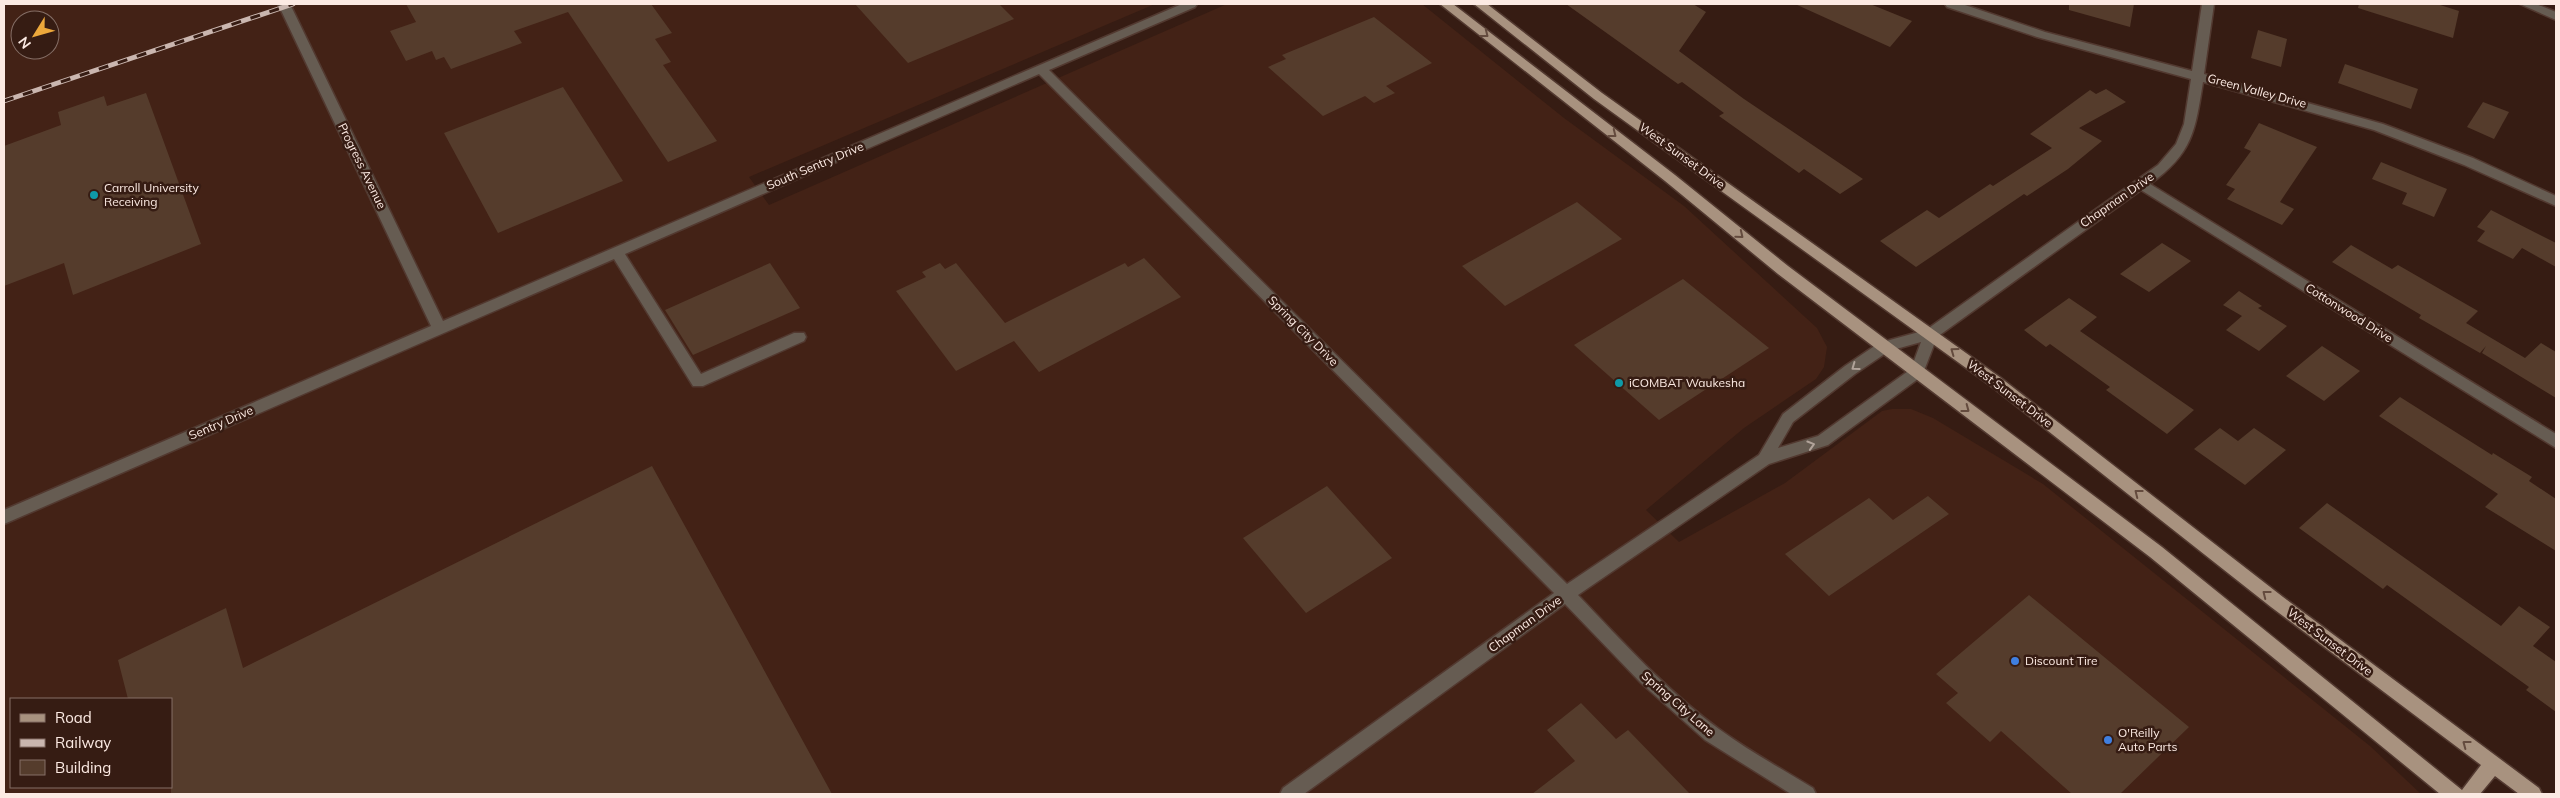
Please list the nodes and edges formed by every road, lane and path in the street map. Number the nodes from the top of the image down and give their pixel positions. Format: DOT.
graph roads {
  1 [pos="284,4"];
  2 [pos="1191,4"];
  3 [pos="1446,4"];
  4 [pos="1480,4"];
  5 [pos="1950,4"];
  6 [pos="2208,4"];
  7 [pos="2526,4"];
  8 [pos="2556,16"];
  9 [pos="1041,68"];
  10 [pos="2197,75"];
  11 [pos="2141,184"];
  12 [pos="2556,200"];
  13 [pos="617,252"];
  14 [pos="439,329"];
  15 [pos="1930,334"];
  16 [pos="800,338"];
  17 [pos="1884,347"];
  18 [pos="1917,372"];
  19 [pos="2556,442"];
  20 [pos="1764,458"];
  21 [pos="4,517"];
  22 [pos="1566,594"];
  23 [pos="2493,764"];
  24 [pos="1289,794"];
  25 [pos="1807,794"];
  26 [pos="2454,794"];
  27 [pos="2470,794"];
  28 [pos="2532,794"];
  1 -- 14 [label="street, Progress Avenue"];
  2 -- 9 [label="street, South Sentry Drive"];
  3 -- 17 [label="main road, West Sunset Drive, one-way"];
  4 -- 15 [label="main road, West Sunset Drive"];
  5 -- 10 [label="street, Green Valley Drive"];
  6 -- 10 [label="street, Chapman Drive"];
  7 -- 8 [label="street"];
  9 -- 13 [label="street, South Sentry Drive"];
  9 -- 22 [label="street, Spring City Drive"];
  10 -- 11 [label="street, Chapman Drive"];
  10 -- 12 [label="street, Green Valley Drive"];
  11 -- 15 [label="street, Chapman Drive"];
  11 -- 19 [label="street, Cottonwood Drive"];
  13 -- 14 [label="street, South Sentry Drive"];
  13 -- 16 [label="street"];
  14 -- 21 [label="street, Sentry Drive"];
  15 -- 17 [label="street, Chapman Drive"];
  15 -- 18 [label="street"];
  23 -- 15 [label="main road, West Sunset Drive, one-way"];
  17 -- 18 [label="main road, West Sunset Drive"];
  17 -- 20 [label="street, Chapman Drive, one-way"];
  20 -- 18 [label="street, Chapman Drive, one-way"];
  18 -- 26 [label="main road, West Sunset Drive, one-way"];
  20 -- 22 [label="street, Chapman Drive"];
  22 -- 24 [label="street, Chapman Drive"];
  22 -- 25 [label="street, Spring City Lane"];
  23 -- 27 [label="main road"];
  23 -- 28 [label="main road, West Sunset Drive"];
}
